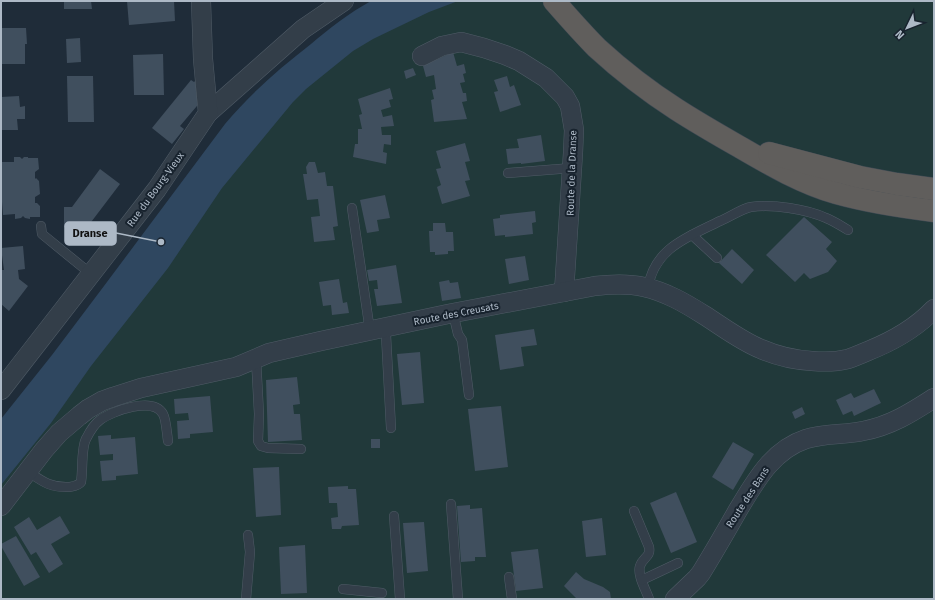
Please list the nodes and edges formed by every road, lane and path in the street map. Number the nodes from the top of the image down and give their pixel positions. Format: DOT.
graph roads {
  1 [pos="201,1"];
  2 [pos="344,1"];
  3 [pos="554,1"];
  4 [pos="422,56"];
  5 [pos="208,113"];
  6 [pos="720,135"];
  7 [pos="572,168"];
  8 [pos="508,173"];
  9 [pos="925,188"];
  10 [pos="352,208"];
  11 [pos="925,210"];
  12 [pos="41,226"];
  13 [pos="848,230"];
  14 [pos="692,235"];
  15 [pos="717,258"];
  16 [pos="91,274"];
  17 [pos="648,288"];
  18 [pos="564,292"];
  19 [pos="934,309"];
  20 [pos="453,314"];
  21 [pos="377,329"];
  22 [pos="256,358"];
  23 [pos="1,390"];
  24 [pos="469,395"];
  25 [pos="934,398"];
  26 [pos="129,399"];
  27 [pos="391,428"];
  28 [pos="168,441"];
  29 [pos="301,449"];
  30 [pos="27,471"];
  31 [pos="451,504"];
  32 [pos="1,506"];
  33 [pos="634,510"];
  34 [pos="394,516"];
  35 [pos="248,536"];
  36 [pos="678,563"];
  37 [pos="509,577"];
  38 [pos="642,580"];
  39 [pos="343,589"];
  40 [pos="382,593"];
  41 [pos="246,599"];
  42 [pos="400,599"];
  43 [pos="458,599"];
  44 [pos="512,599"];
  45 [pos="649,599"];
  46 [pos="675,599"];
  1 -- 5 [label="street"];
  2 -- 5 [label="street, Rue du Bourg-Vieux"];
  3 -- 6 [label="highway"];
  4 -- 7 [label="street, Route de la Dranse"];
  5 -- 16 [label="street, Rue du Bourg-Vieux"];
  6 -- 9 [label="highway"];
  6 -- 11 [label="highway"];
  7 -- 8 [label="lane"];
  7 -- 18 [label="street, Route de la Dranse"];
  10 -- 21 [label="lane"];
  12 -- 16 [label="lane"];
  13 -- 14 [label="lane"];
  14 -- 15 [label="lane"];
  14 -- 17 [label="lane"];
  16 -- 23 [label="street, Rue du Bourg-Vieux"];
  17 -- 18 [label="street, Route des Creusats"];
  17 -- 19 [label="street, Route des Creusats"];
  18 -- 20 [label="street, Route des Creusats"];
  20 -- 21 [label="street, Route des Creusats"];
  20 -- 24 [label="lane"];
  21 -- 22 [label="street, Route des Creusats"];
  21 -- 27 [label="lane"];
  22 -- 26 [label="street, Route des Creusats"];
  22 -- 29 [label="lane"];
  25 -- 46 [label="street, Route des Bans"];
  26 -- 28 [label="lane"];
  26 -- 30 [label="street, Route des Creusats"];
  26 -- 30 [label="lane"];
  30 -- 32 [label="street, Route des Creusats"];
  31 -- 43 [label="lane"];
  33 -- 38 [label="lane"];
  34 -- 42 [label="lane"];
  35 -- 41 [label="lane"];
  36 -- 38 [label="lane"];
  37 -- 44 [label="lane"];
  38 -- 45 [label="lane"];
  39 -- 40 [label="lane"];
}
